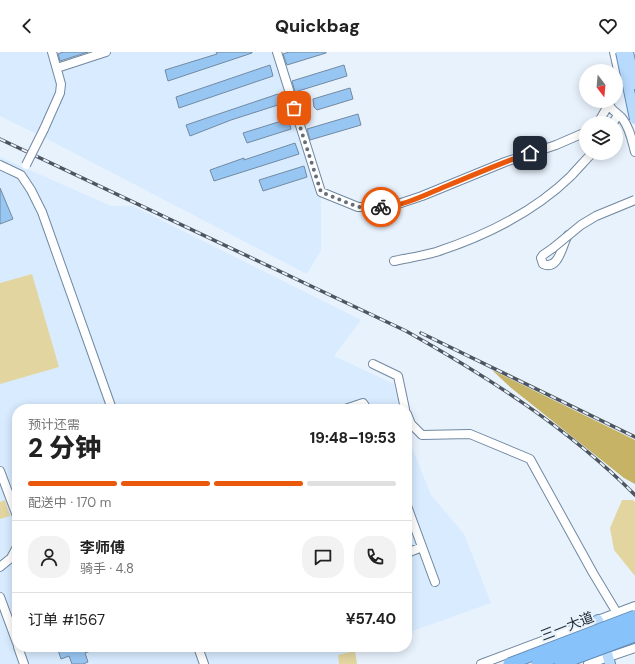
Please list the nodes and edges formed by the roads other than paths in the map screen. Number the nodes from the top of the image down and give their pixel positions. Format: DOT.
graph roads {
  1 [pos="52,52"];
  2 [pos="106,52"];
  3 [pos="277,52"];
  4 [pos="614,52"];
  5 [pos="621,52"];
  6 [pos="628,52"];
  7 [pos="635,56"];
  8 [pos="617,64"];
  9 [pos="57,68"];
  10 [pos="623,74"];
  11 [pos="635,84"];
  12 [pos="611,108"];
  13 [pos="620,116"];
  14 [pos="623,117"];
  15 [pos="635,119"];
  16 [pos="623,120"];
  17 [pos="579,135"];
  18 [pos="635,152"];
  19 [pos="585,160"];
  20 [pos="0,165"];
  21 [pos="21,175"];
  22 [pos="635,200"];
  23 [pos="635,204"];
  24 [pos="583,224"];
  25 [pos="394,261"];
  26 [pos="373,364"];
  27 [pos="110,404"];
  28 [pos="404,404"];
  29 [pos="412,425"];
  30 [pos="0,471"];
  31 [pos="12,503"];
  32 [pos="412,520"];
  33 [pos="422,547"];
  34 [pos="412,551"];
  35 [pos="12,556"];
  36 [pos="2,565"];
  37 [pos="0,576"];
  38 [pos="435,582"];
  39 [pos="0,597"];
  40 [pos="635,606"];
  41 [pos="617,613"];
  42 [pos="635,616"];
  43 [pos="595,621"];
  44 [pos="635,626"];
  45 [pos="12,629"];
  46 [pos="635,636"];
  47 [pos="635,648"];
  48 [pos="20,652"];
  49 [pos="200,652"];
  50 [pos="607,661"];
  51 [pos="24,664"];
  52 [pos="204,664"];
  53 [pos="481,664"];
  54 [pos="509,664"];
  55 [pos="536,664"];
  56 [pos="560,664"];
  57 [pos="588,664"];
  1 -- 9 [label="street"];
  2 -- 9 [label="street"];
  3 -- 17 [label="street"];
  4 -- 8 [label="street"];
  5 -- 15 [label="main road, bridge"];
  6 -- 11 [label="main road, bridge"];
  7 -- 10 [label="street"];
  9 -- 21 [label="street, bridge"];
  12 -- 13 [label="street"];
  14 -- 15 [label="street"];
  16 -- 18 [label="street"];
  19 -- 25 [label="street"];
  20 -- 21 [label="street"];
  21 -- 27 [label="street"];
  22 -- 24 [label="street, bridge"];
  23 -- 24 [label="street"];
  24 -- 24 [label="street, bridge"];
  26 -- 28 [label="street"];
  29 -- 41 [label="street"];
  30 -- 31 [label="street"];
  32 -- 33 [label="street"];
  33 -- 34 [label="street"];
  33 -- 38 [label="street"];
  35 -- 36 [label="street"];
  36 -- 37 [label="street"];
  39 -- 45 [label="street"];
  40 -- 41 [label="street"];
  41 -- 43 [label="street"];
  42 -- 54 [label="highway, 三一大道, bridge"];
  43 -- 50 [label="main road"];
  43 -- 53 [label="street"];
  44 -- 55 [label="highway, 三一大道, bridge"];
  46 -- 56 [label="highway, bridge"];
  47 -- 50 [label="street"];
  48 -- 51 [label="street"];
  49 -- 52 [label="street"];
  50 -- 57 [label="street"];
}
